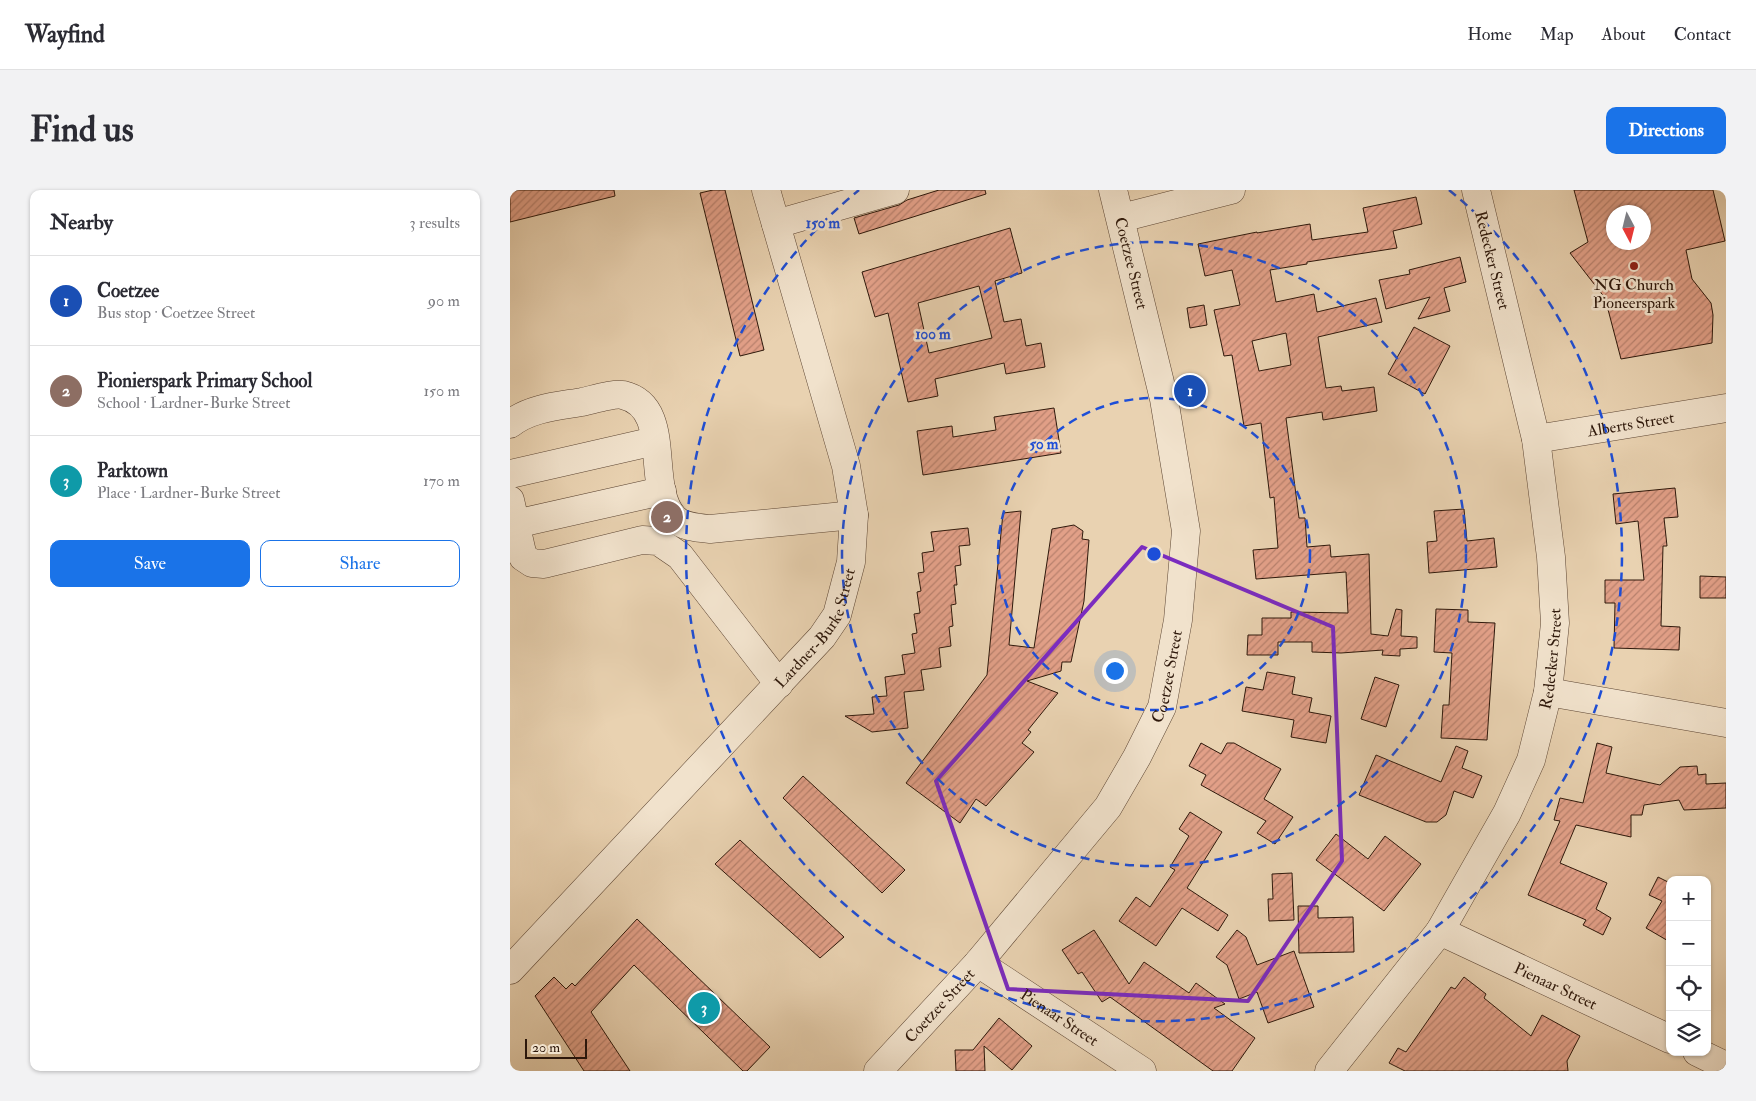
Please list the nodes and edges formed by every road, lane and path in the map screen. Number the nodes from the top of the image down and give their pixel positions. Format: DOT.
graph roads {
  1 [pos="766,190"];
  2 [pos="894,190"];
  3 [pos="1113,190"];
  4 [pos="1231,190"];
  5 [pos="1476,190"];
  6 [pos="1121,218"];
  7 [pos="776,224"];
  8 [pos="1726,408"];
  9 [pos="510,424"];
  10 [pos="1536,439"];
  11 [pos="655,441"];
  12 [pos="510,474"];
  13 [pos="662,491"];
  14 [pos="513,512"];
  15 [pos="854,515"];
  16 [pos="779,684"];
  17 [pos="1548,692"];
  18 [pos="1726,723"];
  19 [pos="1440,931"];
  20 [pos="978,963"];
  21 [pos="510,970"];
  22 [pos="1666,1037"];
  23 [pos="1705,1056"];
  24 [pos="1726,1066"];
  25 [pos="878,1071"];
  26 [pos="1142,1071"];
  27 [pos="1329,1071"];
  1 -- 7 [label="street, Lardner-Burke Street"];
  2 -- 7 [label="street"];
  3 -- 6 [label="street, Coetzee Street"];
  4 -- 6 [label="street"];
  5 -- 10 [label="street, Redecker Street"];
  6 -- 20 [label="street, Coetzee Street"];
  7 -- 15 [label="street, Lardner-Burke Street"];
  8 -- 10 [label="street, Alberts Street"];
  9 -- 11 [label="street"];
  10 -- 17 [label="street, Redecker Street"];
  11 -- 12 [label="street"];
  11 -- 13 [label="street"];
  13 -- 14 [label="street"];
  13 -- 15 [label="street"];
  14 -- 16 [label="street"];
  15 -- 16 [label="street, Lardner-Burke Street"];
  16 -- 21 [label="street, Lardner-Burke Street"];
  17 -- 18 [label="street"];
  17 -- 19 [label="street, Redecker Street"];
  19 -- 22 [label="street, Pienaar Street"];
  19 -- 27 [label="street, Redecker Street"];
  20 -- 25 [label="street, Coetzee Street"];
  20 -- 26 [label="street, Pienaar Street"];
  23 -- 24 [label="street"];
}
